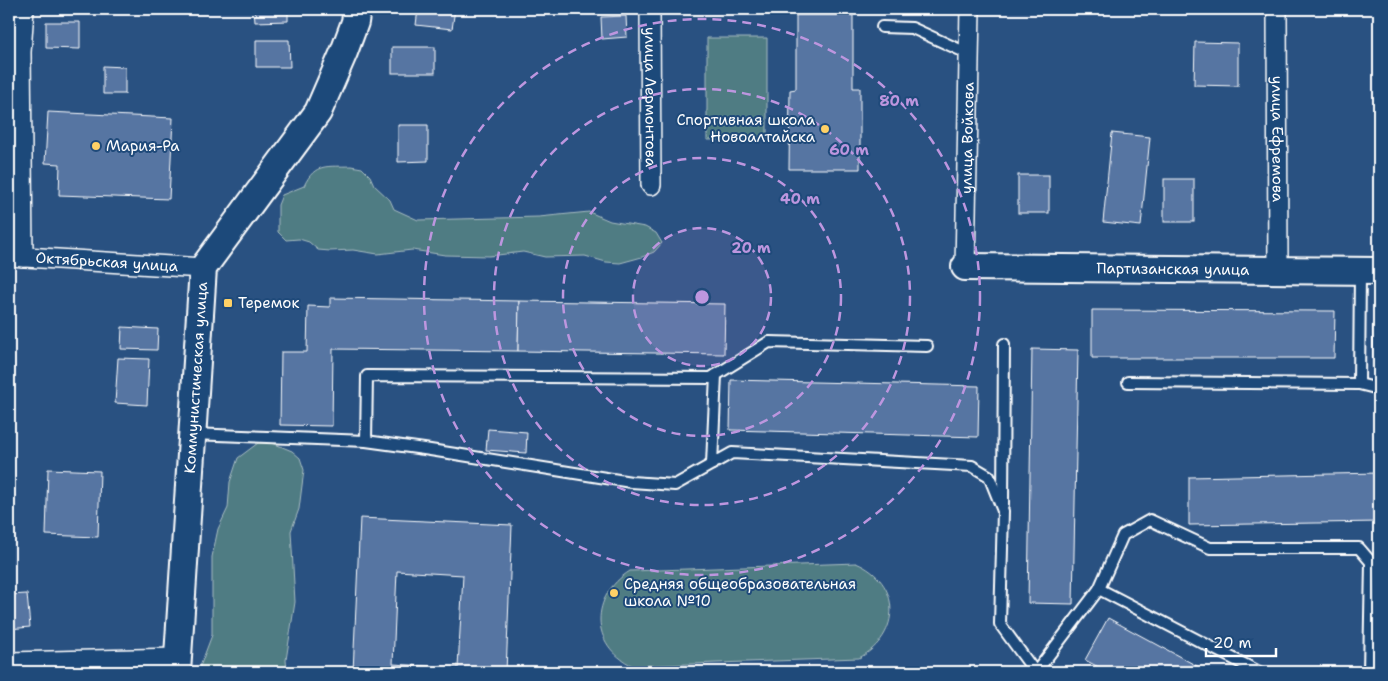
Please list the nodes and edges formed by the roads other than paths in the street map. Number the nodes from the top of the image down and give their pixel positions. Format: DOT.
graph roads {
  1 [pos="24,9"];
  2 [pos="357,9"];
  3 [pos="650,9"];
  4 [pos="970,9"];
  5 [pos="1277,9"];
  6 [pos="882,27"];
  7 [pos="969,54"];
  8 [pos="651,185"];
  9 [pos="16,256"];
  10 [pos="966,267"];
  11 [pos="203,268"];
  12 [pos="1278,270"];
  13 [pos="1370,271"];
  14 [pos="1004,344"];
  15 [pos="927,346"];
  16 [pos="716,375"];
  17 [pos="1128,382"];
  18 [pos="1359,384"];
  19 [pos="1379,389"];
  20 [pos="192,434"];
  21 [pos="366,441"];
  22 [pos="712,464"];
  23 [pos="1003,511"];
  24 [pos="1099,589"];
  25 [pos="9,662"];
  26 [pos="177,665"];
  27 [pos="1036,672"];
  28 [pos="1259,672"];
  29 [pos="1369,672"];
  1 -- 9 [label="street"];
  2 -- 11 [label="street, Коммунистическая улица"];
  3 -- 8 [label="street, улица Лермонтова"];
  4 -- 7 [label="street, улица Войкова"];
  5 -- 12 [label="street, улица Ефремова"];
  6 -- 7 [label="lane"];
  7 -- 10 [label="street, улица Войкова"];
  9 -- 11 [label="street, Октябрьская улица"];
  10 -- 12 [label="street, Партизанская улица"];
  11 -- 20 [label="street, Коммунистическая улица"];
  12 -- 13 [label="street, Партизанская улица"];
  13 -- 18 [label="lane"];
  14 -- 23 [label="lane"];
  15 -- 16 [label="lane"];
  16 -- 21 [label="lane"];
  16 -- 22 [label="lane"];
  17 -- 18 [label="lane"];
  18 -- 19 [label="lane"];
  20 -- 21 [label="lane"];
  20 -- 26 [label="street, Коммунистическая улица"];
  21 -- 22 [label="lane"];
  22 -- 23 [label="lane"];
  23 -- 27 [label="lane"];
  24 -- 27 [label="lane"];
  24 -- 28 [label="lane"];
  24 -- 29 [label="lane"];
  25 -- 26 [label="street"];
}
